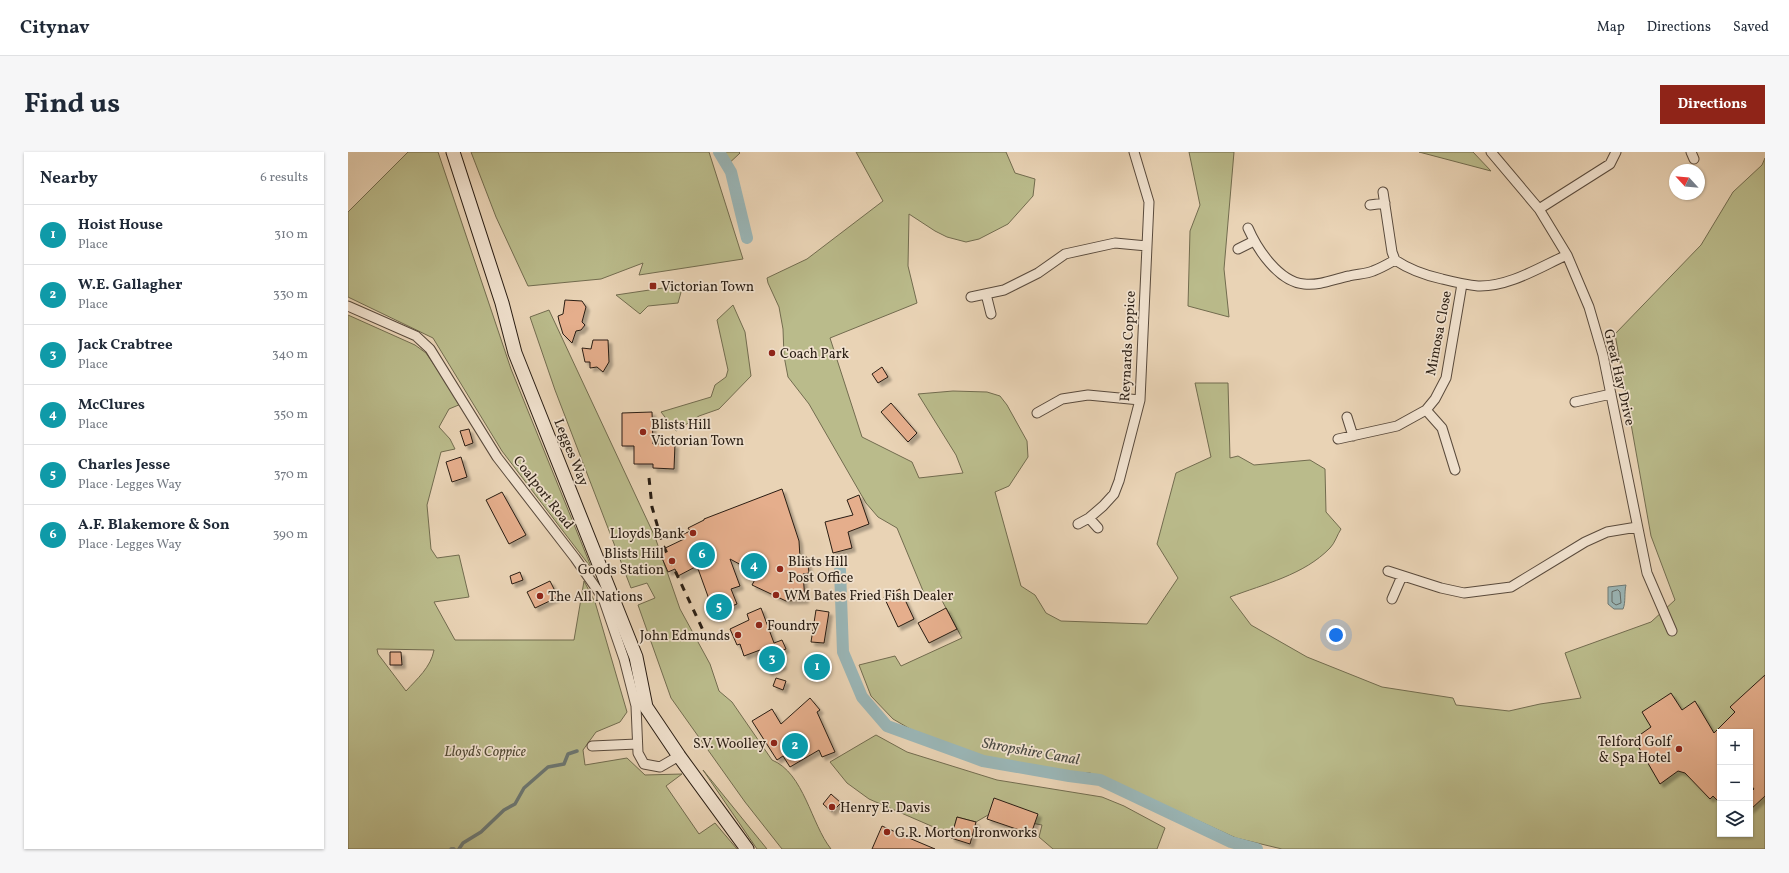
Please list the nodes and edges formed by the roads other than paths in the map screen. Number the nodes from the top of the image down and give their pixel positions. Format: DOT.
graph roads {
  1 [pos="453,152"];
  2 [pos="1134,152"];
  3 [pos="1491,152"];
  4 [pos="1616,152"];
  5 [pos="1383,192"];
  6 [pos="1385,203"];
  7 [pos="1370,205"];
  8 [pos="1539,209"];
  9 [pos="1248,228"];
  10 [pos="1254,241"];
  11 [pos="1147,246"];
  12 [pos="1238,249"];
  13 [pos="1567,254"];
  14 [pos="1395,260"];
  15 [pos="1462,284"];
  16 [pos="986,294"];
  17 [pos="971,297"];
  18 [pos="348,306"];
  19 [pos="991,314"];
  20 [pos="1611,394"];
  21 [pos="1140,400"];
  22 [pos="1575,402"];
  23 [pos="1426,410"];
  24 [pos="1037,413"];
  25 [pos="1347,417"];
  26 [pos="1353,436"];
  27 [pos="1338,440"];
  28 [pos="1455,470"];
  29 [pos="1089,518"];
  30 [pos="1078,524"];
  31 [pos="1637,527"];
  32 [pos="1098,528"];
  33 [pos="1388,571"];
  34 [pos="1402,576"];
  35 [pos="1392,599"];
  36 [pos="1672,631"];
  37 [pos="637,744"];
  38 [pos="592,746"];
  39 [pos="679,756"];
  40 [pos="747,849"];
  1 -- 39 [label="street, Legges Way"];
  2 -- 11 [label="street, Reynards Coppice"];
  3 -- 8 [label="street, Great Hay Drive"];
  4 -- 8 [label="street"];
  5 -- 6 [label="street"];
  6 -- 7 [label="street"];
  6 -- 14 [label="street"];
  8 -- 13 [label="street, Great Hay Drive"];
  9 -- 10 [label="street"];
  10 -- 12 [label="street"];
  10 -- 14 [label="street"];
  11 -- 16 [label="street"];
  11 -- 21 [label="street, Reynards Coppice"];
  13 -- 15 [label="street"];
  13 -- 20 [label="street, Great Hay Drive"];
  14 -- 15 [label="street"];
  15 -- 23 [label="street, Mimosa Close"];
  16 -- 17 [label="street"];
  16 -- 19 [label="street"];
  18 -- 37 [label="street, Coalport Road"];
  20 -- 22 [label="street"];
  20 -- 31 [label="street, Great Hay Drive"];
  21 -- 24 [label="street"];
  21 -- 29 [label="street, Reynards Coppice"];
  23 -- 26 [label="street, Mimosa Close"];
  23 -- 28 [label="street"];
  25 -- 26 [label="street"];
  26 -- 27 [label="street, Mimosa Close"];
  29 -- 30 [label="street, Reynards Coppice"];
  29 -- 32 [label="street"];
  31 -- 34 [label="street"];
  31 -- 36 [label="street, Great Hay Drive"];
  33 -- 34 [label="street"];
  34 -- 35 [label="street"];
  37 -- 38 [label="street"];
  37 -- 39 [label="street, Coalport Road"];
  39 -- 40 [label="street"];
}
